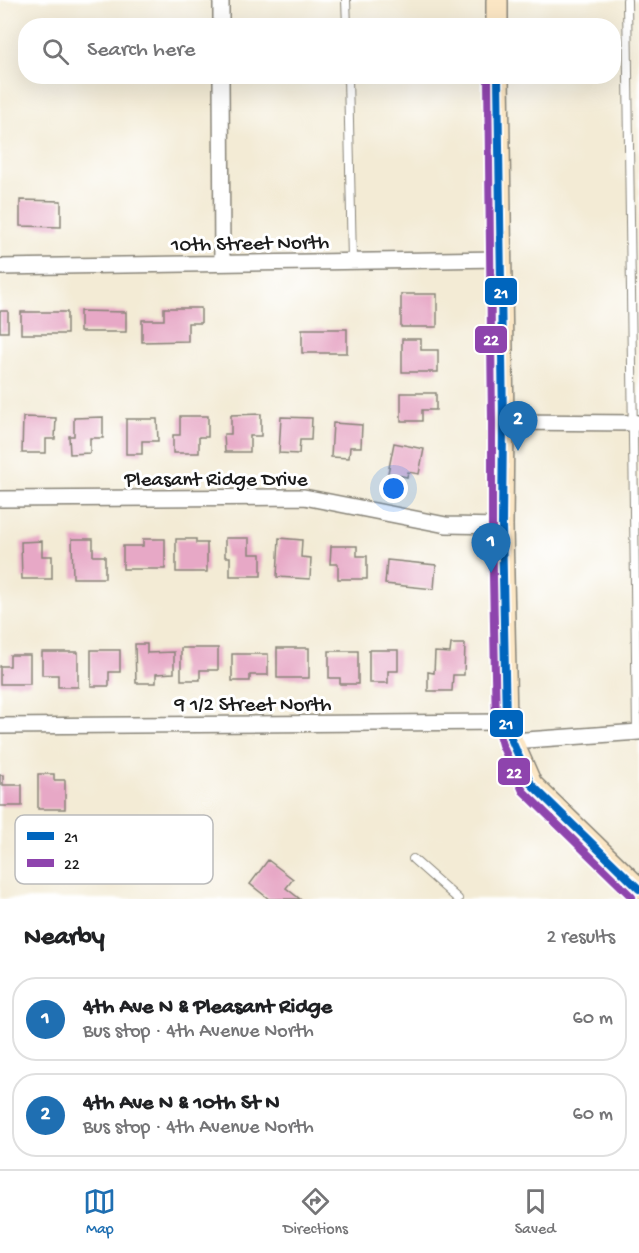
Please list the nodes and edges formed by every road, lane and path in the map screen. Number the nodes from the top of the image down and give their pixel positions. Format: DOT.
graph roads {
  1 [pos="221,0"];
  2 [pos="346,0"];
  3 [pos="497,0"];
  4 [pos="627,0"];
  5 [pos="221,18"];
  6 [pos="347,18"];
  7 [pos="497,18"];
  8 [pos="221,84"];
  9 [pos="348,84"];
  10 [pos="498,84"];
  11 [pos="501,259"];
  12 [pos="352,261"];
  13 [pos="222,263"];
  14 [pos="0,267"];
  15 [pos="503,422"];
  16 [pos="636,423"];
  17 [pos="0,499"];
  18 [pos="502,526"];
  19 [pos="0,726"];
  20 [pos="509,732"];
  21 [pos="638,732"];
  22 [pos="413,859"];
  23 [pos="639,889"];
  24 [pos="458,899"];
  1 -- 5 [label="street"];
  2 -- 6 [label="lane"];
  3 -- 7 [label="street"];
  4 -- 16 [label="lane"];
  8 -- 13 [label="street"];
  9 -- 12 [label="lane"];
  10 -- 11 [label="street"];
  11 -- 12 [label="street, 10th Street North"];
  11 -- 15 [label="street"];
  12 -- 13 [label="street, 10th Street North"];
  13 -- 14 [label="street, 10th Street North"];
  15 -- 16 [label="street"];
  15 -- 18 [label="street"];
  16 -- 21 [label="lane"];
  17 -- 18 [label="street, Pleasant Ridge Drive"];
  18 -- 20 [label="street"];
  19 -- 20 [label="street, 9 1/2 Street North"];
  20 -- 21 [label="street, 9 1/2 Street North"];
  20 -- 23 [label="street"];
  22 -- 24 [label="lane"];
}
